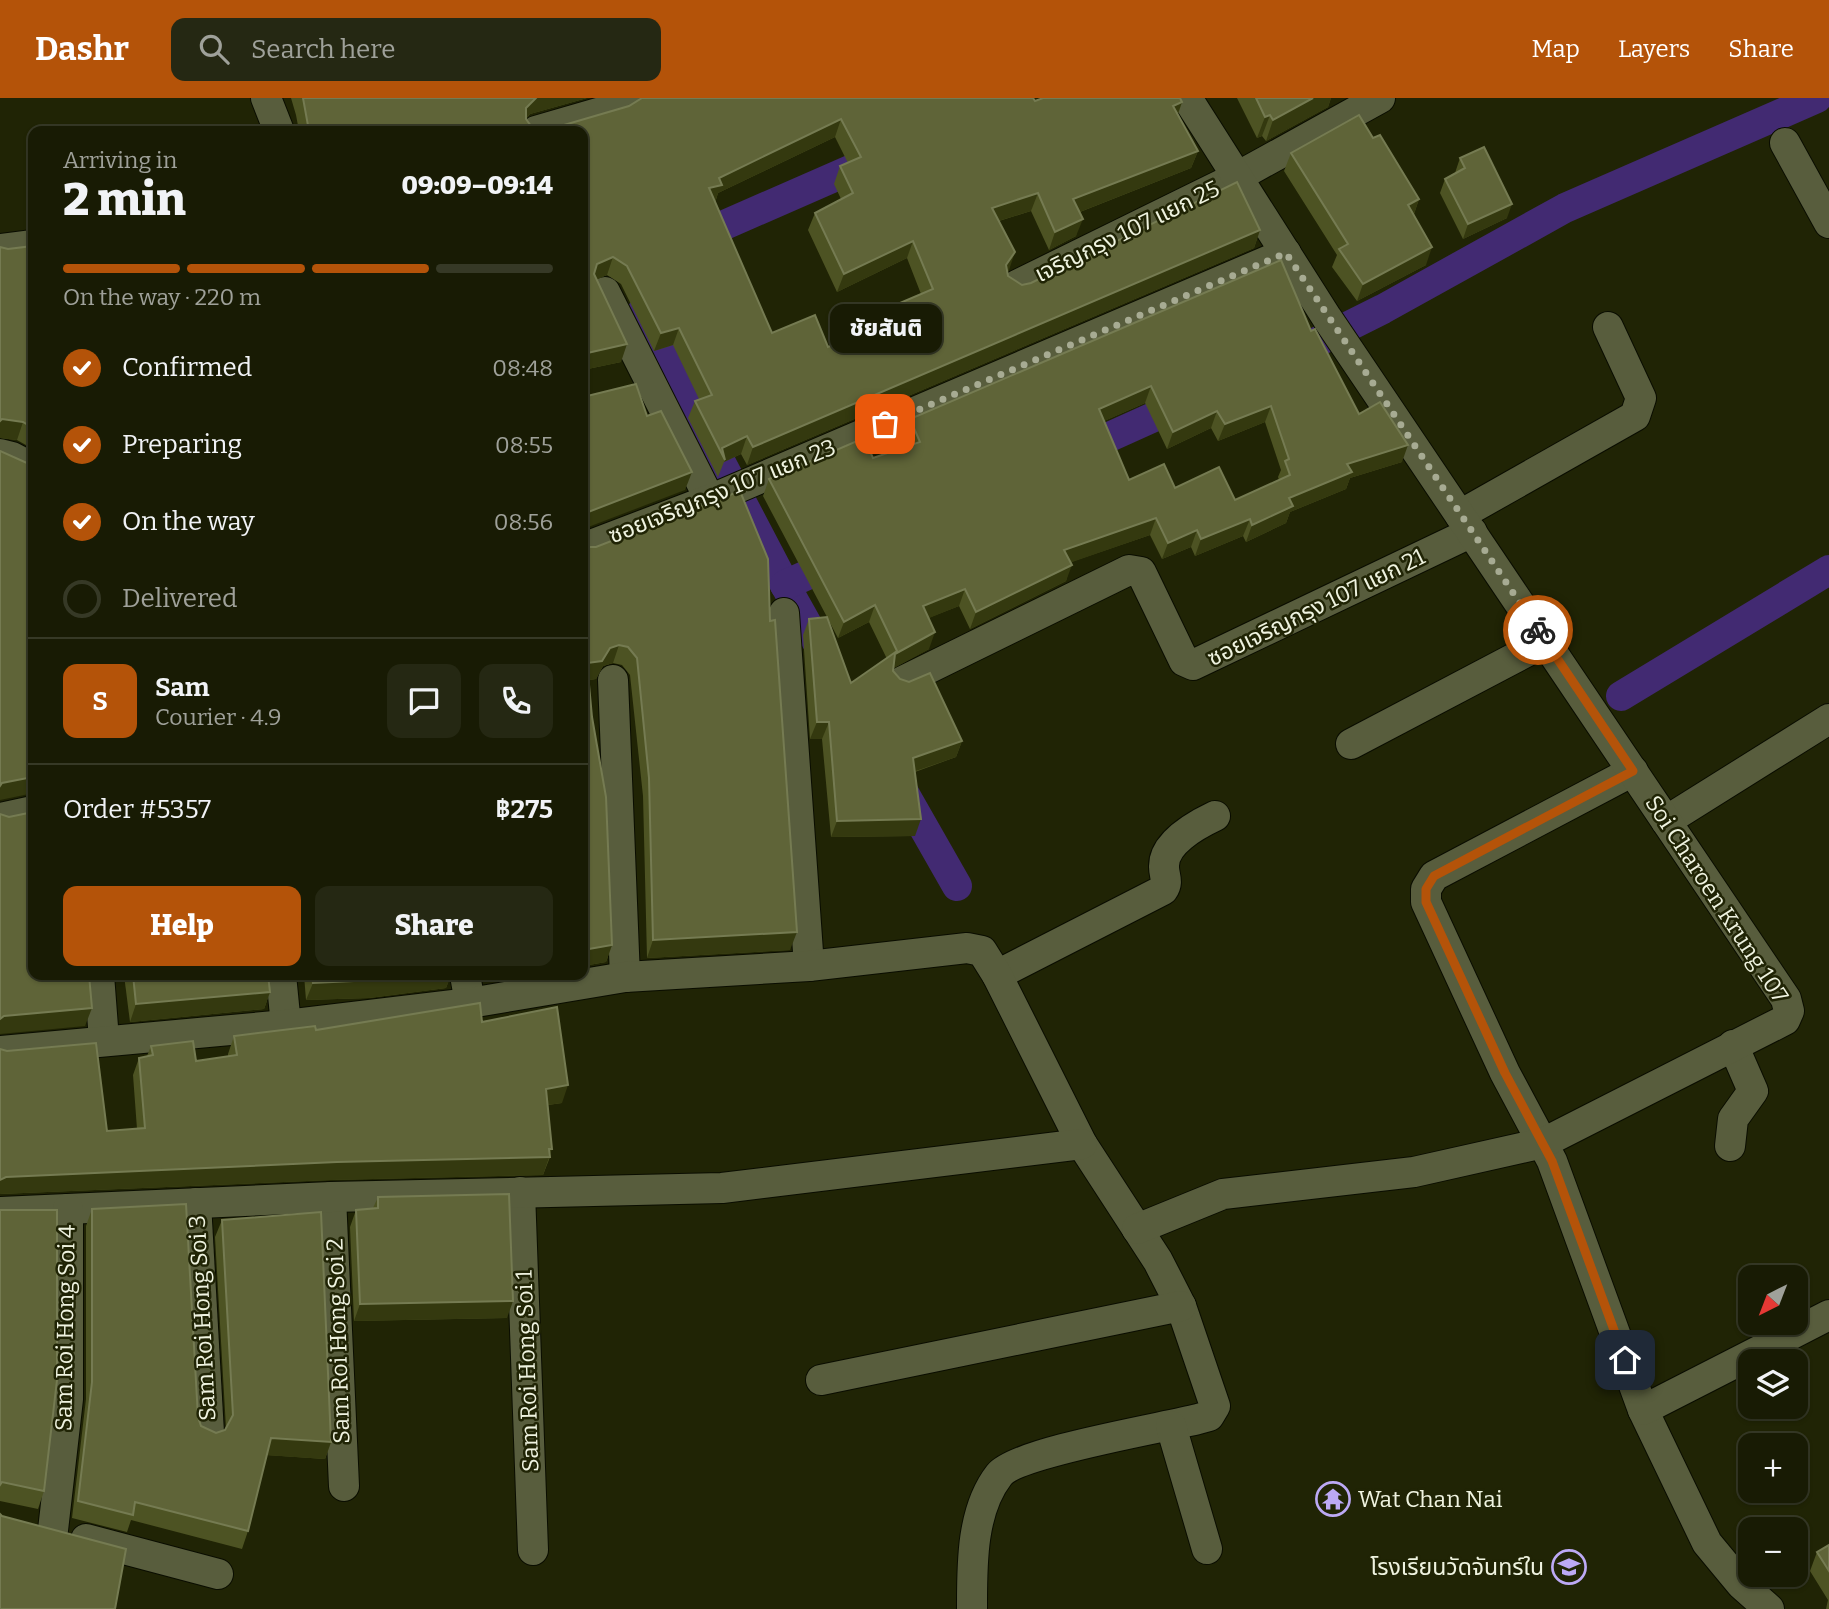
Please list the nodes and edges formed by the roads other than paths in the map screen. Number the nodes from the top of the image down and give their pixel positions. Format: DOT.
graph roads {
  1 [pos="267,98"];
  2 [pos="634,98"];
  3 [pos="1187,98"];
  4 [pos="1380,98"];
  5 [pos="277,126"];
  6 [pos="553,126"];
  7 [pos="1785,143"];
  8 [pos="1237,177"];
  9 [pos="1829,223"];
  10 [pos="28,245"];
  11 [pos="0,248"];
  12 [pos="1286,253"];
  13 [pos="1017,285"];
  14 [pos="605,292"];
  15 [pos="1608,327"];
  16 [pos="0,454"];
  17 [pos="28,466"];
  18 [pos="712,499"];
  19 [pos="1466,524"];
  20 [pos="588,546"];
  21 [pos="784,613"];
  22 [pos="1545,642"];
  23 [pos="613,680"];
  24 [pos="903,681"];
  25 [pos="1829,719"];
  26 [pos="1351,744"];
  27 [pos="1633,771"];
  28 [pos="28,812"];
  29 [pos="1215,816"];
  30 [pos="0,818"];
  31 [pos="1666,821"];
  32 [pos="810,966"];
  33 [pos="997,975"];
  34 [pos="625,977"];
  35 [pos="99,980"];
  36 [pos="282,980"];
  37 [pos="586,980"];
  38 [pos="588,980"];
  39 [pos="467,989"];
  40 [pos="286,1025"];
  41 [pos="104,1040"];
  42 [pos="1733,1045"];
  43 [pos="0,1051"];
  44 [pos="1544,1143"];
  45 [pos="1082,1144"];
  46 [pos="1730,1146"];
  47 [pos="520,1192"];
  48 [pos="331,1196"];
  49 [pos="196,1203"];
  50 [pos="68,1209"];
  51 [pos="0,1212"];
  52 [pos="1137,1228"];
  53 [pos="1181,1306"];
  54 [pos="1829,1315"];
  55 [pos="821,1380"];
  56 [pos="1643,1410"];
  57 [pos="1171,1426"];
  58 [pos="209,1433"];
  59 [pos="344,1486"];
  60 [pos="1207,1549"];
  61 [pos="533,1550"];
  62 [pos="218,1574"];
  63 [pos="972,1609"];
  64 [pos="1769,1609"];
  1 -- 5 [label="street"];
  2 -- 6 [label="street"];
  3 -- 8 [label="street, Soi Charoen Krung 107"];
  4 -- 8 [label="street, เจริญกรุง 107 แยก 25"];
  7 -- 9 [label="street"];
  8 -- 12 [label="street, Soi Charoen Krung 107"];
  8 -- 13 [label="street, เจริญกรุง 107 แยก 25"];
  10 -- 11 [label="street"];
  12 -- 18 [label="street, ซอยเจริญกรุง 107 แยก 23"];
  12 -- 19 [label="street, Soi Charoen Krung 107"];
  14 -- 18 [label="street"];
  15 -- 19 [label="street"];
  16 -- 17 [label="street"];
  18 -- 20 [label="street, ซอยเจริญกรุง 107 แยก 23"];
  19 -- 22 [label="street, Soi Charoen Krung 107"];
  19 -- 24 [label="street, ซอยเจริญกรุง 107 แยก 21"];
  21 -- 32 [label="street"];
  22 -- 26 [label="street"];
  22 -- 27 [label="street, Soi Charoen Krung 107"];
  23 -- 34 [label="street"];
  25 -- 31 [label="street"];
  27 -- 31 [label="street, Soi Charoen Krung 107"];
  27 -- 44 [label="street"];
  28 -- 30 [label="street"];
  29 -- 33 [label="street"];
  31 -- 42 [label="street, Soi Charoen Krung 107"];
  32 -- 33 [label="street"];
  32 -- 34 [label="street"];
  33 -- 45 [label="street"];
  34 -- 38 [label="street"];
  35 -- 41 [label="street"];
  36 -- 40 [label="street"];
  37 -- 39 [label="street"];
  39 -- 40 [label="street"];
  40 -- 41 [label="street"];
  41 -- 43 [label="street"];
  42 -- 44 [label="street, Soi Charoen Krung 107"];
  42 -- 46 [label="street"];
  44 -- 52 [label="street, Soi Charoen Krung 107"];
  44 -- 56 [label="street"];
  45 -- 47 [label="street"];
  45 -- 52 [label="street"];
  47 -- 48 [label="street"];
  47 -- 61 [label="street, Sam Roi Hong Soi 1"];
  48 -- 49 [label="street"];
  48 -- 59 [label="street, Sam Roi Hong Soi 2"];
  49 -- 50 [label="street"];
  49 -- 58 [label="street, Sam Roi Hong Soi 3"];
  50 -- 51 [label="street"];
  50 -- 62 [label="street, Sam Roi Hong Soi 4"];
  52 -- 53 [label="street"];
  53 -- 55 [label="street"];
  53 -- 57 [label="street"];
  54 -- 56 [label="street"];
  56 -- 64 [label="street"];
  57 -- 60 [label="street"];
  57 -- 63 [label="street"];
}
